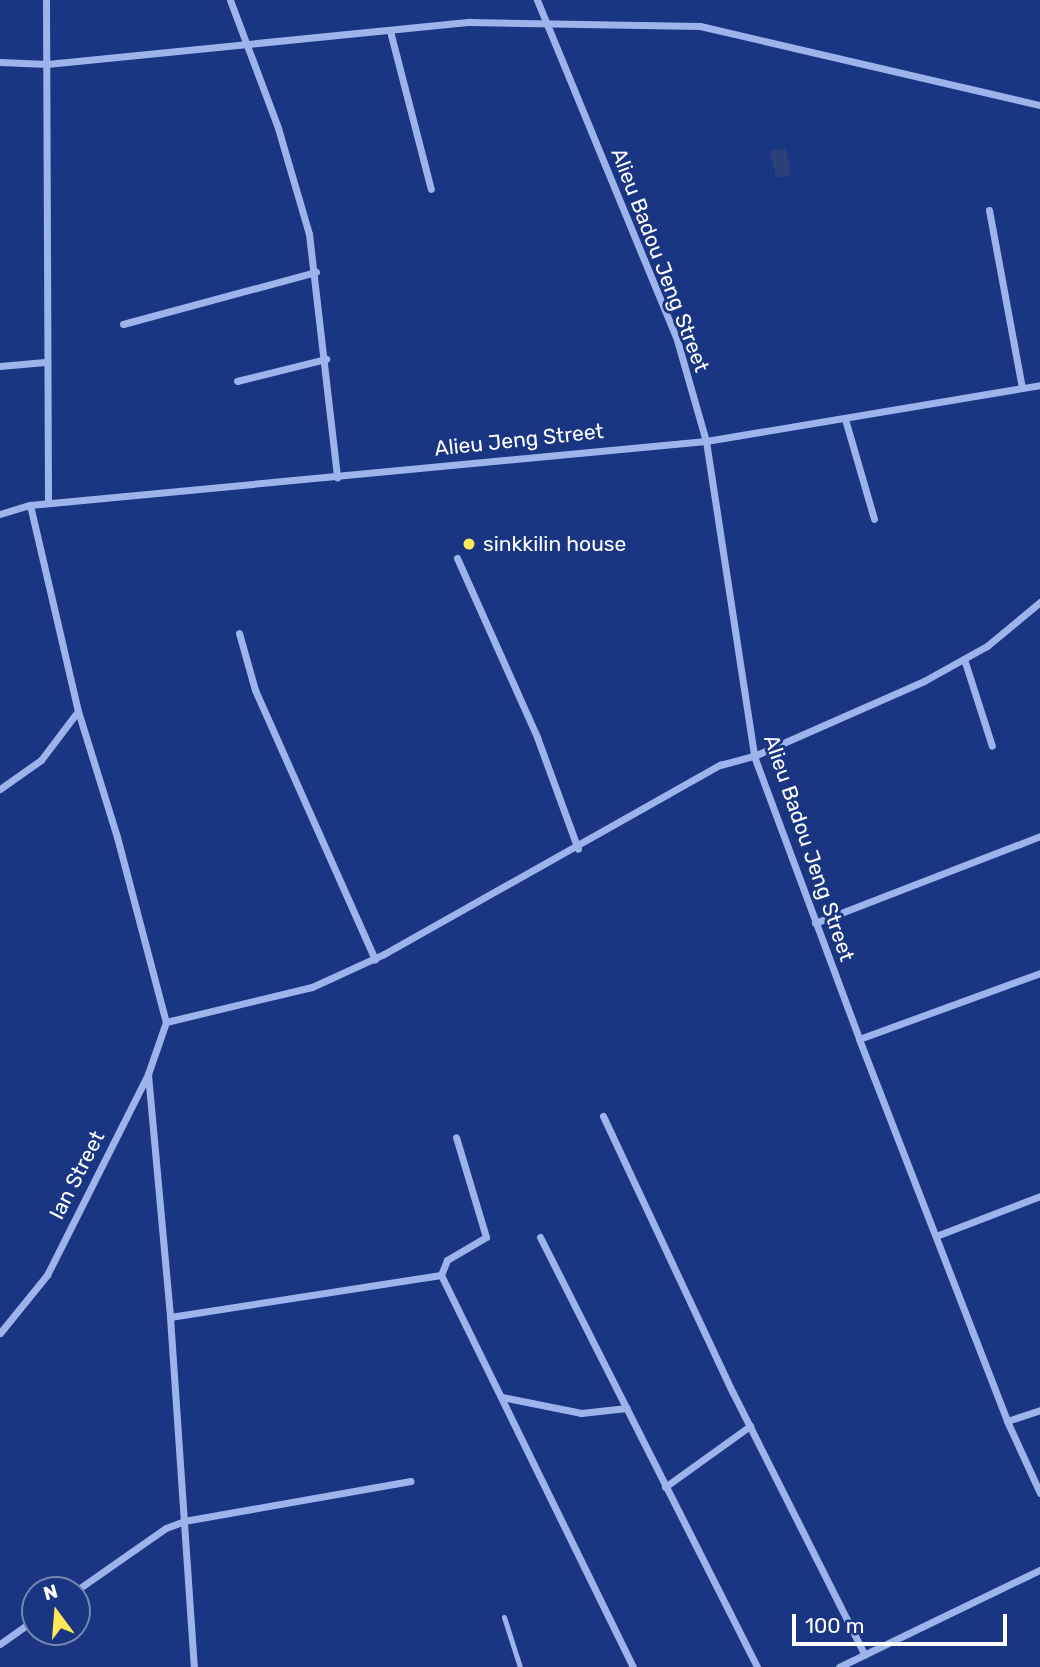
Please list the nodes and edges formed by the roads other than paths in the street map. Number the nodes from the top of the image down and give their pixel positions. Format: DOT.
graph roads {
  1 [pos="46,0"];
  2 [pos="230,0"];
  3 [pos="537,0"];
  4 [pos="545,24"];
  5 [pos="390,31"];
  6 [pos="248,46"];
  7 [pos="0,62"];
  8 [pos="47,64"];
  9 [pos="1040,105"];
  10 [pos="431,189"];
  11 [pos="989,210"];
  12 [pos="316,272"];
  13 [pos="123,324"];
  14 [pos="326,359"];
  15 [pos="46,362"];
  16 [pos="0,366"];
  17 [pos="237,381"];
  18 [pos="1040,385"];
  19 [pos="1022,388"];
  20 [pos="845,419"];
  21 [pos="706,441"];
  22 [pos="338,477"];
  23 [pos="48,503"];
  24 [pos="30,505"];
  25 [pos="0,514"];
  26 [pos="874,519"];
  27 [pos="457,558"];
  28 [pos="1040,602"];
  29 [pos="239,633"];
  30 [pos="964,659"];
  31 [pos="78,711"];
  32 [pos="992,746"];
  33 [pos="754,756"];
  34 [pos="0,789"];
  35 [pos="1040,836"];
  36 [pos="578,849"];
  37 [pos="815,923"];
  38 [pos="375,959"];
  39 [pos="1040,972"];
  40 [pos="166,1022"];
  41 [pos="859,1039"];
  42 [pos="148,1074"];
  43 [pos="603,1116"];
  44 [pos="456,1138"];
  45 [pos="1040,1196"];
  46 [pos="936,1236"];
  47 [pos="540,1237"];
  48 [pos="441,1276"];
  49 [pos="170,1317"];
  50 [pos="0,1333"];
  51 [pos="502,1397"];
  52 [pos="627,1408"];
  53 [pos="1040,1410"];
  54 [pos="1007,1421"];
  55 [pos="750,1426"];
  56 [pos="410,1481"];
  57 [pos="665,1486"];
  58 [pos="1040,1493"];
  59 [pos="184,1521"];
  60 [pos="1040,1570"];
  61 [pos="91,1580"];
  62 [pos="504,1617"];
  63 [pos="21,1629"];
  64 [pos="0,1644"];
  65 [pos="865,1655"];
  66 [pos="194,1667"];
  67 [pos="520,1667"];
  68 [pos="634,1667"];
  69 [pos="757,1667"];
  70 [pos="839,1667"];
  1 -- 8 [label="street"];
  2 -- 6 [label="street"];
  3 -- 4 [label="street, Alieu Badou Jeng Street"];
  4 -- 5 [label="street"];
  4 -- 9 [label="street"];
  4 -- 21 [label="street, Alieu Badou Jeng Street"];
  5 -- 6 [label="street"];
  5 -- 10 [label="street"];
  6 -- 8 [label="street"];
  6 -- 12 [label="street"];
  7 -- 8 [label="street"];
  8 -- 15 [label="street"];
  11 -- 19 [label="street"];
  12 -- 13 [label="street"];
  12 -- 14 [label="street"];
  14 -- 17 [label="street"];
  14 -- 22 [label="street"];
  15 -- 16 [label="street"];
  15 -- 23 [label="street"];
  18 -- 19 [label="street, Alieu Jeng Street"];
  19 -- 20 [label="street, Alieu Jeng Street"];
  20 -- 21 [label="street, Alieu Jeng Street"];
  20 -- 26 [label="street"];
  21 -- 22 [label="street, Alieu Jeng Street"];
  21 -- 33 [label="street, Alieu Badou Jeng Street"];
  22 -- 23 [label="street, Alieu Jeng Street"];
  23 -- 24 [label="street, Alieu Jeng Street"];
  24 -- 25 [label="street, Alieu Jeng Street"];
  24 -- 31 [label="street"];
  27 -- 36 [label="street"];
  28 -- 30 [label="street"];
  29 -- 38 [label="street"];
  30 -- 32 [label="street"];
  30 -- 33 [label="street"];
  31 -- 34 [label="street"];
  31 -- 40 [label="street"];
  33 -- 36 [label="street"];
  33 -- 37 [label="street, Alieu Badou Jeng Street"];
  35 -- 37 [label="street"];
  36 -- 38 [label="street"];
  37 -- 41 [label="street, Alieu Badou Jeng Street"];
  38 -- 40 [label="street"];
  39 -- 41 [label="street"];
  40 -- 42 [label="street, Ian Street"];
  41 -- 46 [label="street, Alieu Badou Jeng Street"];
  42 -- 49 [label="street"];
  42 -- 50 [label="street, Ian Street"];
  43 -- 55 [label="street"];
  44 -- 48 [label="street"];
  45 -- 46 [label="street"];
  46 -- 54 [label="street, Alieu Badou Jeng Street"];
  47 -- 52 [label="street"];
  48 -- 49 [label="street"];
  48 -- 51 [label="street"];
  49 -- 59 [label="street"];
  51 -- 52 [label="street"];
  51 -- 68 [label="street"];
  52 -- 57 [label="street"];
  53 -- 54 [label="street"];
  54 -- 58 [label="street, Alieu Badou Jeng Street"];
  55 -- 57 [label="street"];
  55 -- 65 [label="street"];
  56 -- 59 [label="street"];
  57 -- 69 [label="street"];
  59 -- 61 [label="street"];
  59 -- 66 [label="street"];
  60 -- 65 [label="street"];
  62 -- 67 [label="lane"];
  63 -- 64 [label="street"];
  65 -- 70 [label="street"];
}
